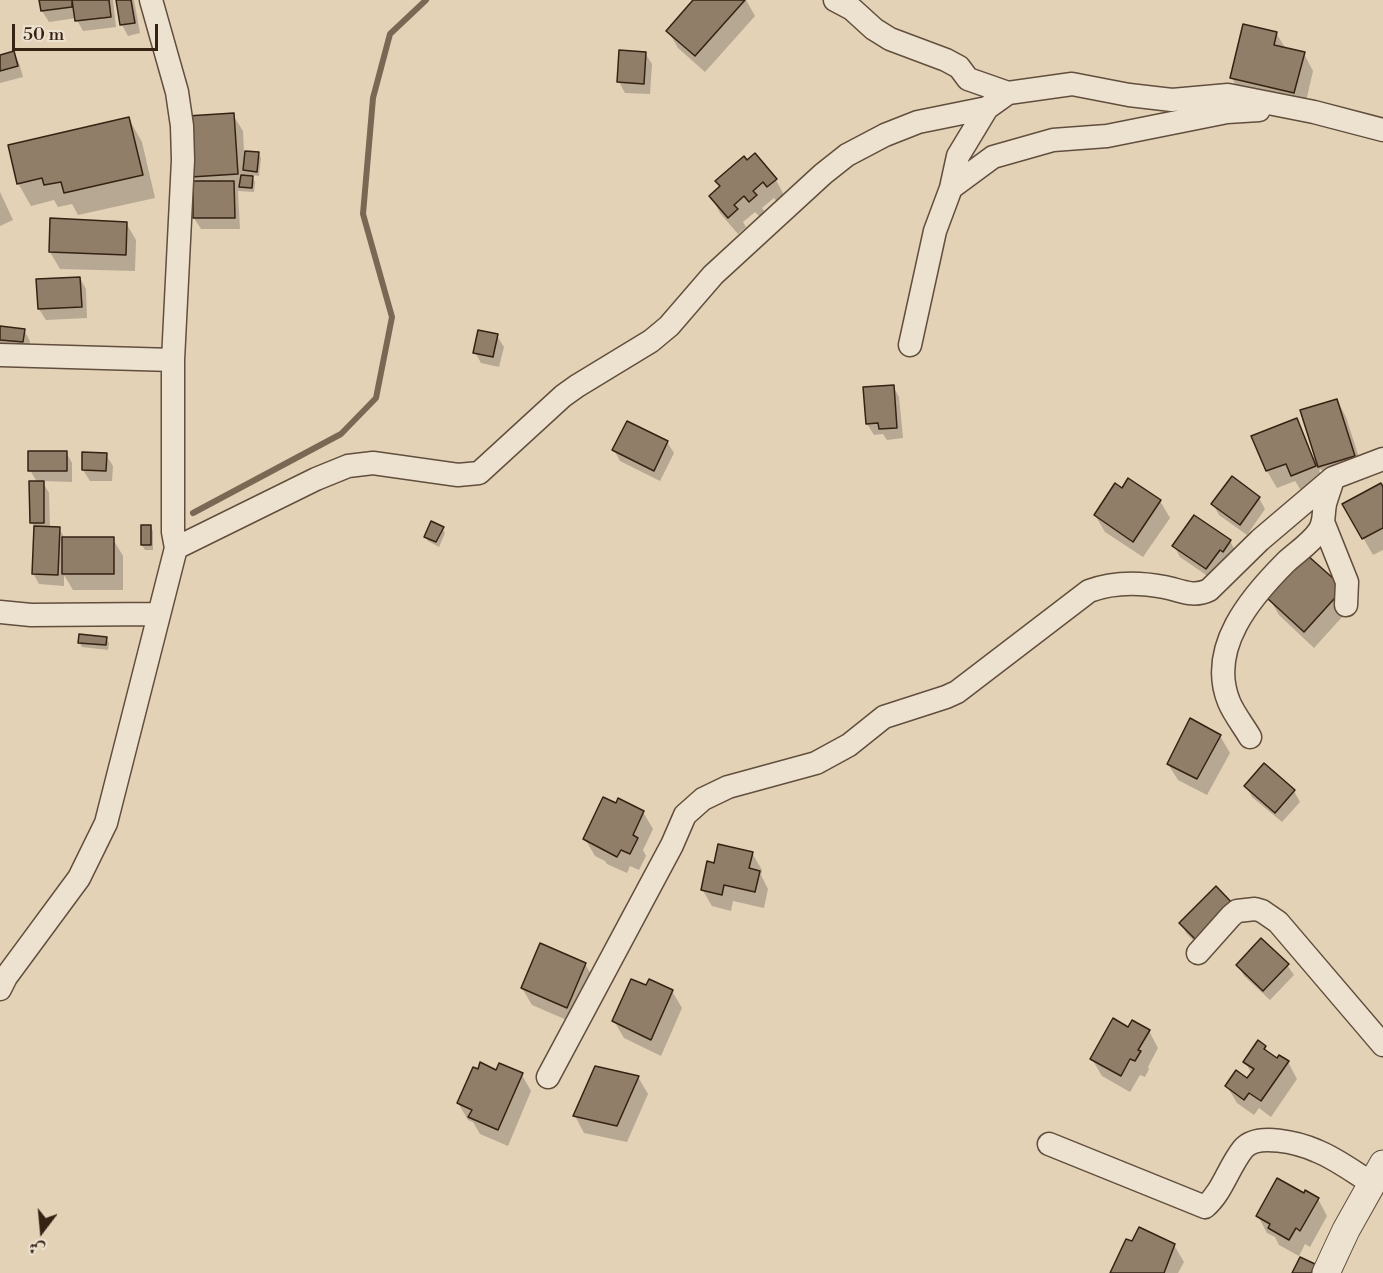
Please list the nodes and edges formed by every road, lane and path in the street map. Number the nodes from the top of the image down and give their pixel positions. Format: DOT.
graph roads {
  1 [pos="151,0"];
  2 [pos="835,0"];
  3 [pos="1008,93"];
  4 [pos="987,108"];
  5 [pos="1290,108"];
  6 [pos="1383,130"];
  7 [pos="951,188"];
  8 [pos="910,345"];
  9 [pos="0,355"];
  10 [pos="174,360"];
  11 [pos="1383,459"];
  12 [pos="1333,478"];
  13 [pos="1323,522"];
  14 [pos="176,548"];
  15 [pos="1346,605"];
  16 [pos="0,612"];
  17 [pos="158,614"];
  18 [pos="1250,737"];
  19 [pos="1197,953"];
  20 [pos="0,989"];
  21 [pos="1383,1045"];
  22 [pos="548,1077"];
  23 [pos="1049,1144"];
  24 [pos="1378,1174"];
  25 [pos="1326,1273"];
  1 -- 10 [label="street"];
  2 -- 3 [label="street"];
  3 -- 4 [label="street"];
  3 -- 5 [label="street"];
  4 -- 7 [label="street"];
  4 -- 14 [label="street"];
  5 -- 6 [label="street"];
  5 -- 7 [label="street"];
  7 -- 8 [label="street"];
  9 -- 10 [label="street"];
  10 -- 14 [label="street"];
  11 -- 12 [label="street"];
  12 -- 13 [label="street"];
  12 -- 22 [label="street"];
  13 -- 15 [label="street"];
  13 -- 18 [label="street"];
  14 -- 17 [label="street"];
  16 -- 17 [label="street"];
  17 -- 20 [label="street"];
  19 -- 21 [label="street"];
  23 -- 24 [label="street"];
  24 -- 25 [label="street"];
}
